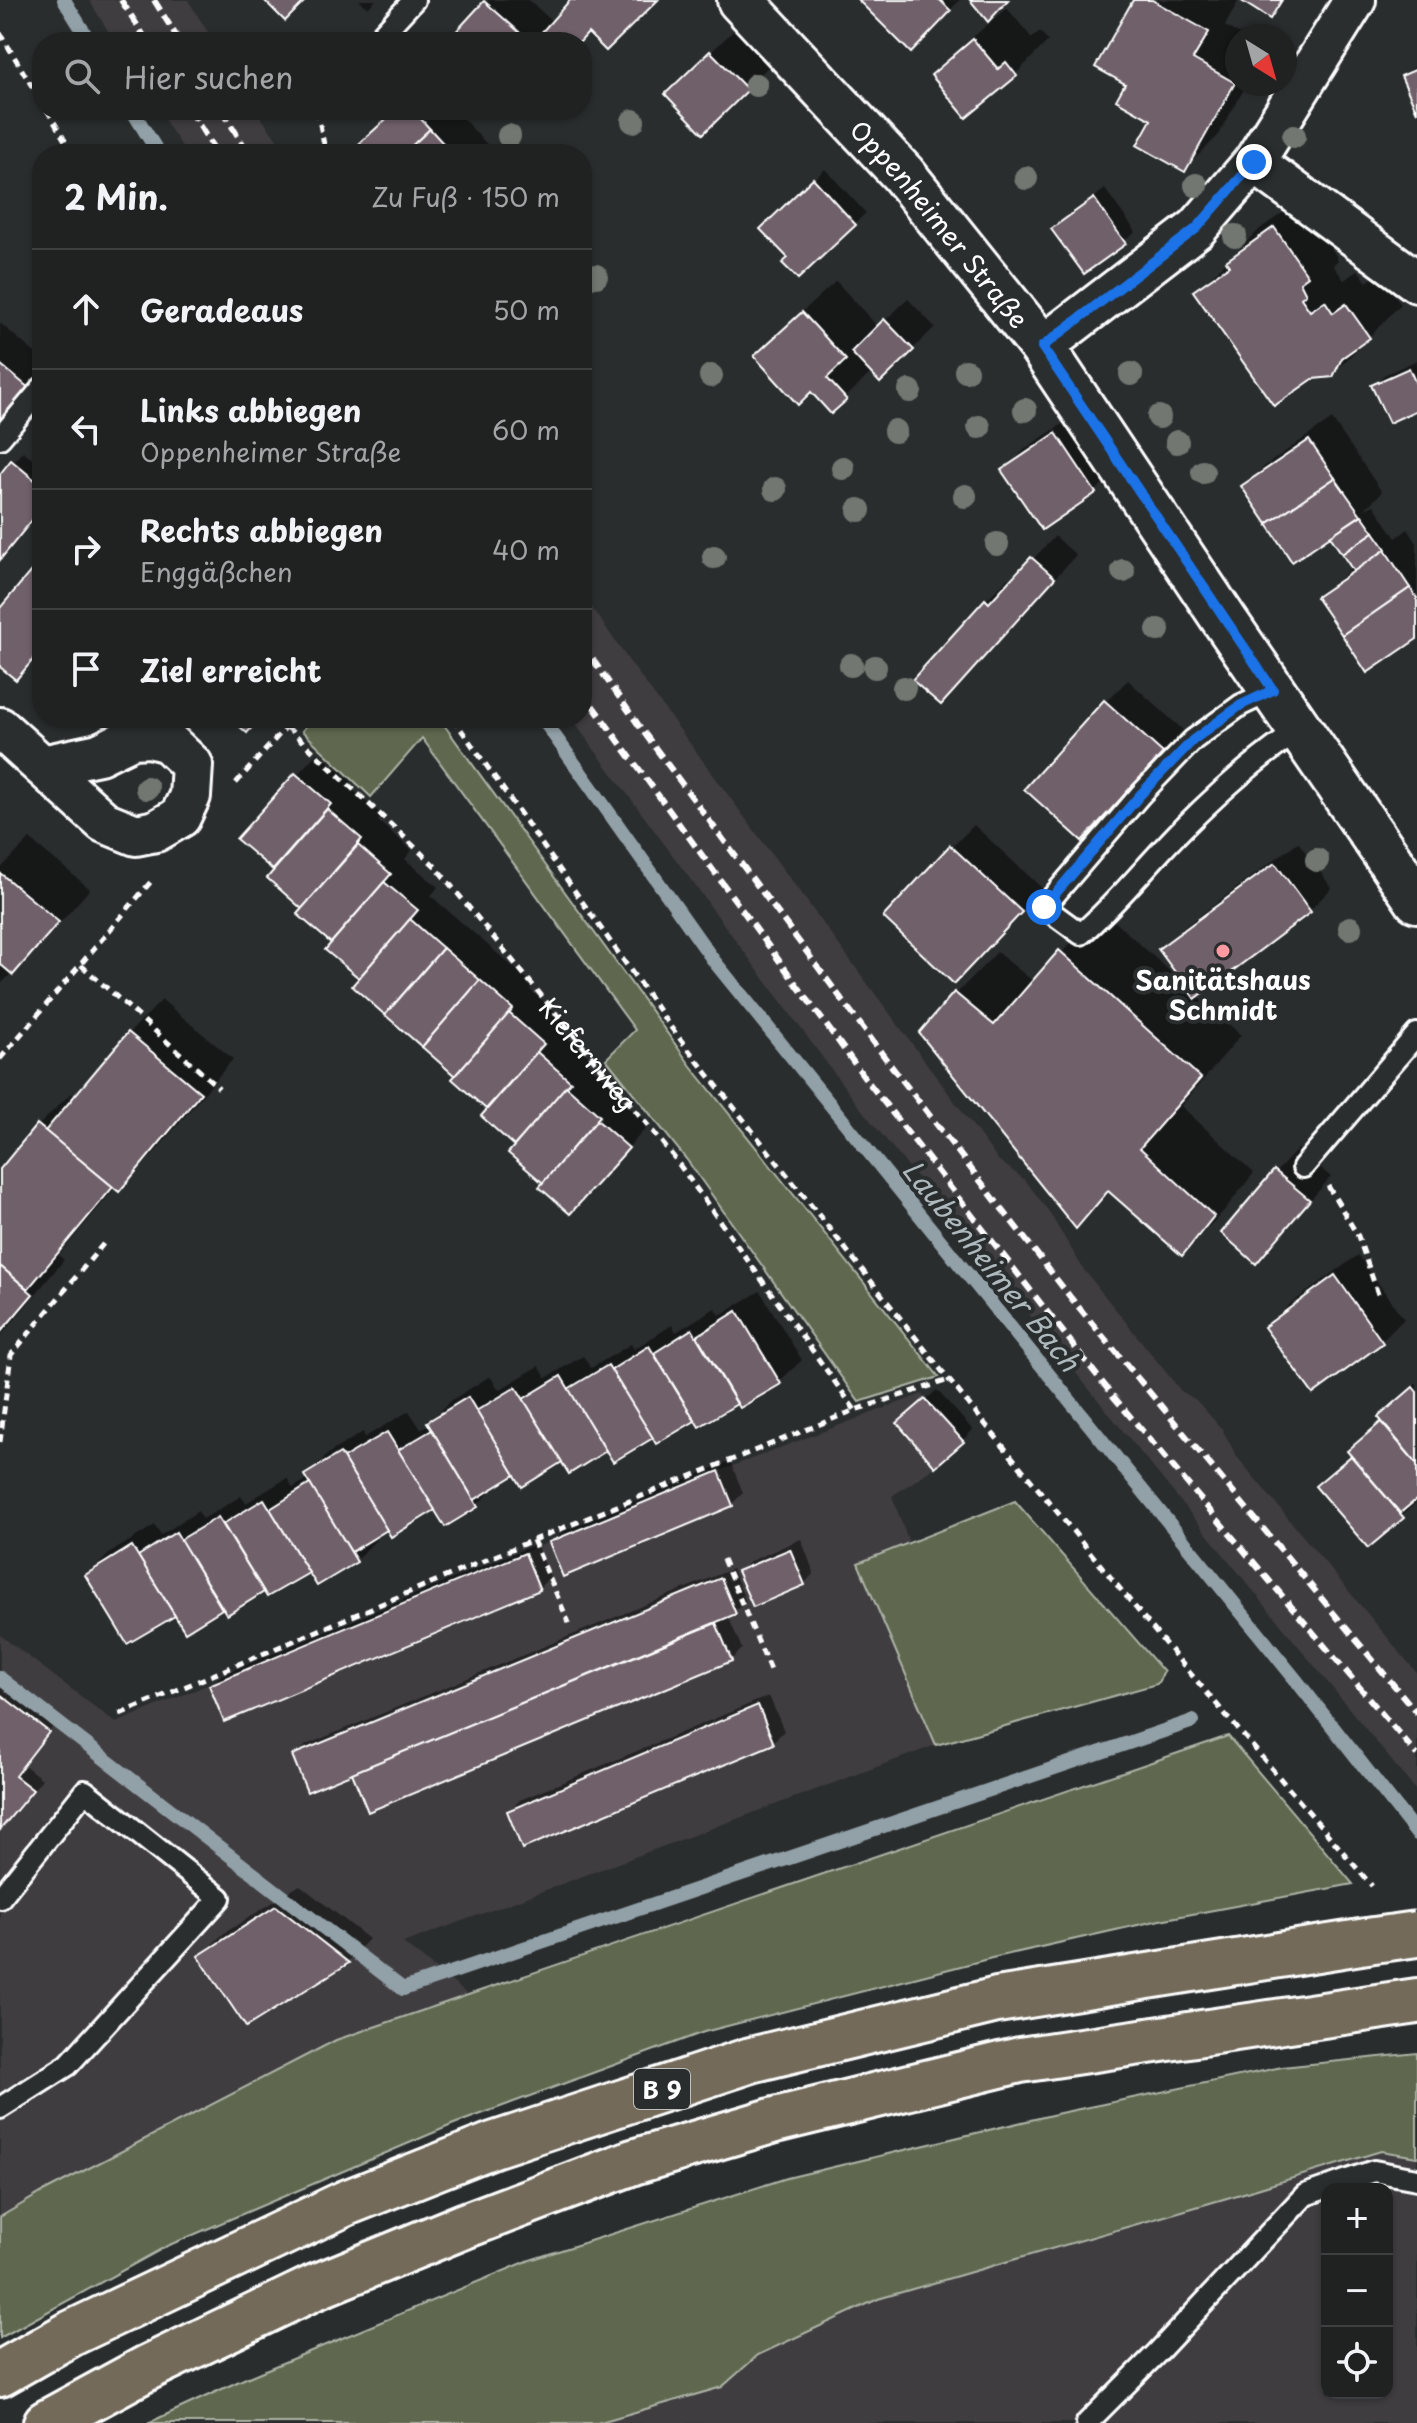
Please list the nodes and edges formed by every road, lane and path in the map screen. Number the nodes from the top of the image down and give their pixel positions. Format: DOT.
graph roads {
  1 [pos="414,0"];
  2 [pos="740,0"];
  3 [pos="1355,0"];
  4 [pos="384,32"];
  5 [pos="0,33"];
  6 [pos="32,86"];
  7 [pos="53,120"];
  8 [pos="319,120"];
  9 [pos="67,144"];
  10 [pos="324,144"];
  11 [pos="1254,162"];
  12 [pos="1417,282"];
  13 [pos="1042,347"];
  14 [pos="32,400"];
  15 [pos="0,438"];
  16 [pos="1273,690"];
  17 [pos="0,728"];
  18 [pos="286,728"];
  19 [pos="288,728"];
  20 [pos="460,728"];
  21 [pos="1301,729"];
  22 [pos="42,766"];
  23 [pos="226,794"];
  24 [pos="157,873"];
  25 [pos="1417,900"];
  26 [pos="81,965"];
  27 [pos="1417,1034"];
  28 [pos="0,1059"];
  29 [pos="219,1088"];
  30 [pos="1307,1163"];
  31 [pos="104,1243"];
  32 [pos="1380,1300"];
  33 [pos="949,1380"];
  34 [pos="855,1410"];
  35 [pos="0,1442"];
  36 [pos="533,1540"];
  37 [pos="723,1559"];
  38 [pos="569,1623"];
  39 [pos="771,1672"];
  40 [pos="120,1714"];
  41 [pos="1372,1886"];
  42 [pos="0,1898"];
  43 [pos="1417,1934"];
  44 [pos="1417,2001"];
  45 [pos="0,2108"];
  46 [pos="1417,2179"];
  47 [pos="0,2374"];
  48 [pos="46,2423"];
  49 [pos="1087,2423"];
  1 -- 4 [label="lane"];
  2 -- 13 [label="main road, Oppenheimer Straße"];
  3 -- 11 [label="street"];
  5 -- 6 [label="path"];
  7 -- 9 [label="path"];
  8 -- 10 [label="path"];
  11 -- 12 [label="street"];
  11 -- 13 [label="street"];
  13 -- 16 [label="main road, Oppenheimer Straße"];
  14 -- 15 [label="lane"];
  16 -- 21 [label="main road, Oppenheimer Straße"];
  16 -- 21 [label="lane"];
  17 -- 22 [label="street"];
  18 -- 23 [label="path"];
  19 -- 34 [label="path, Kiefernweg"];
  20 -- 33 [label="path"];
  21 -- 25 [label="main road, Oppenheimer Straße"];
  24 -- 26 [label="path"];
  26 -- 28 [label="path"];
  26 -- 29 [label="path"];
  27 -- 30 [label="lane"];
  30 -- 32 [label="path"];
  31 -- 35 [label="path"];
  33 -- 34 [label="path"];
  33 -- 41 [label="path"];
  34 -- 36 [label="path"];
  36 -- 38 [label="path"];
  36 -- 40 [label="path"];
  37 -- 39 [label="path"];
  42 -- 45 [label="lane"];
  43 -- 47 [label="highway, B 9, bridge"];
  44 -- 48 [label="highway, B 9"];
  46 -- 49 [label="lane"];
}
